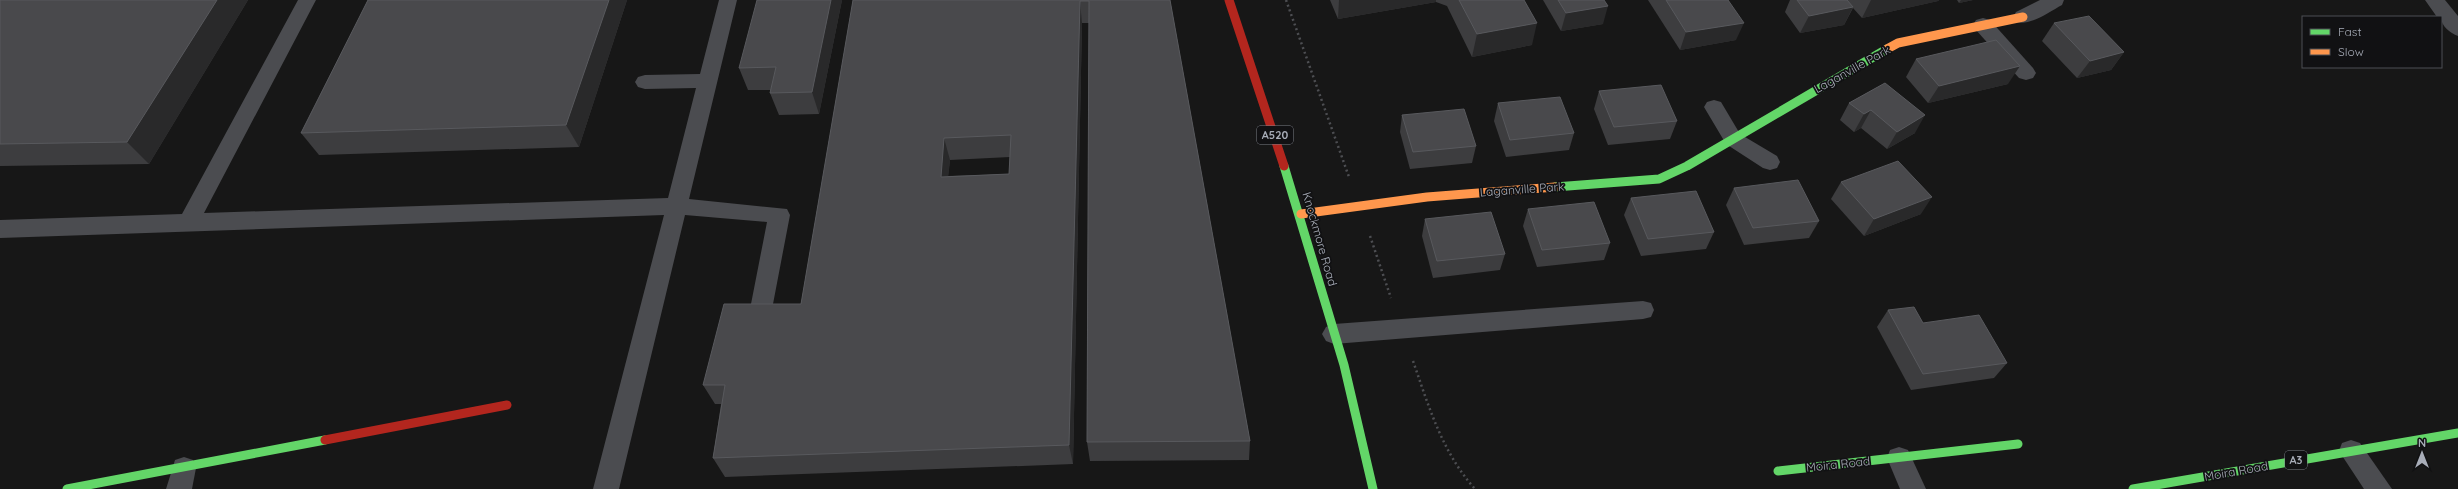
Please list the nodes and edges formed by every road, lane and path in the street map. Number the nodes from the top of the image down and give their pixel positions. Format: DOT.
graph roads {
  1 [pos="307,0"];
  2 [pos="728,0"];
  3 [pos="1229,0"];
  4 [pos="1286,0"];
  5 [pos="2055,0"];
  6 [pos="2434,0"];
  7 [pos="2023,17"];
  8 [pos="1983,25"];
  9 [pos="2458,29"];
  10 [pos="2026,73"];
  11 [pos="707,81"];
  12 [pos="645,82"];
  13 [pos="1714,107"];
  14 [pos="1733,139"];
  15 [pos="1770,162"];
  16 [pos="1359,205"];
  17 [pos="674,206"];
  18 [pos="1301,214"];
  19 [pos="188,222"];
  20 [pos="0,229"];
  21 [pos="762,304"];
  22 [pos="1643,310"];
  23 [pos="1402,330"];
  24 [pos="1334,334"];
  25 [pos="507,405"];
  26 [pos="2458,433"];
  27 [pos="2018,444"];
  28 [pos="2351,450"];
  29 [pos="1899,458"];
  30 [pos="1778,471"];
  31 [pos="181,479"];
  32 [pos="67,489"];
  33 [pos="606,489"];
  34 [pos="1373,489"];
  35 [pos="1475,489"];
  36 [pos="1913,489"];
  37 [pos="2133,489"];
  38 [pos="2379,489"];
  1 -- 19 [label="street"];
  2 -- 11 [label="street"];
  3 -- 18 [label="main road, Knockmore Road / A520"];
  4 -- 16 [label="path"];
  5 -- 7 [label="street"];
  6 -- 9 [label="street"];
  7 -- 8 [label="main road, Laganville Park"];
  8 -- 10 [label="street"];
  8 -- 14 [label="main road, Laganville Park"];
  11 -- 12 [label="street"];
  11 -- 17 [label="street"];
  13 -- 14 [label="street"];
  14 -- 15 [label="street"];
  14 -- 16 [label="main road, Laganville Park"];
  16 -- 18 [label="main road, Laganville Park"];
  16 -- 23 [label="path"];
  17 -- 19 [label="street"];
  17 -- 21 [label="street"];
  17 -- 33 [label="street"];
  18 -- 24 [label="main road, Knockmore Road / A520"];
  19 -- 20 [label="street"];
  22 -- 23 [label="street"];
  23 -- 24 [label="street"];
  23 -- 35 [label="path"];
  24 -- 34 [label="main road, Knockmore Road / A520"];
  25 -- 31 [label="main road"];
  26 -- 28 [label="main road, Moira Road / A3"];
  27 -- 29 [label="main road, Moira Road"];
  28 -- 37 [label="main road, Moira Road / A3"];
  28 -- 38 [label="street"];
  29 -- 30 [label="main road, Moira Road"];
  29 -- 36 [label="street"];
  31 -- 32 [label="main road"];
}
